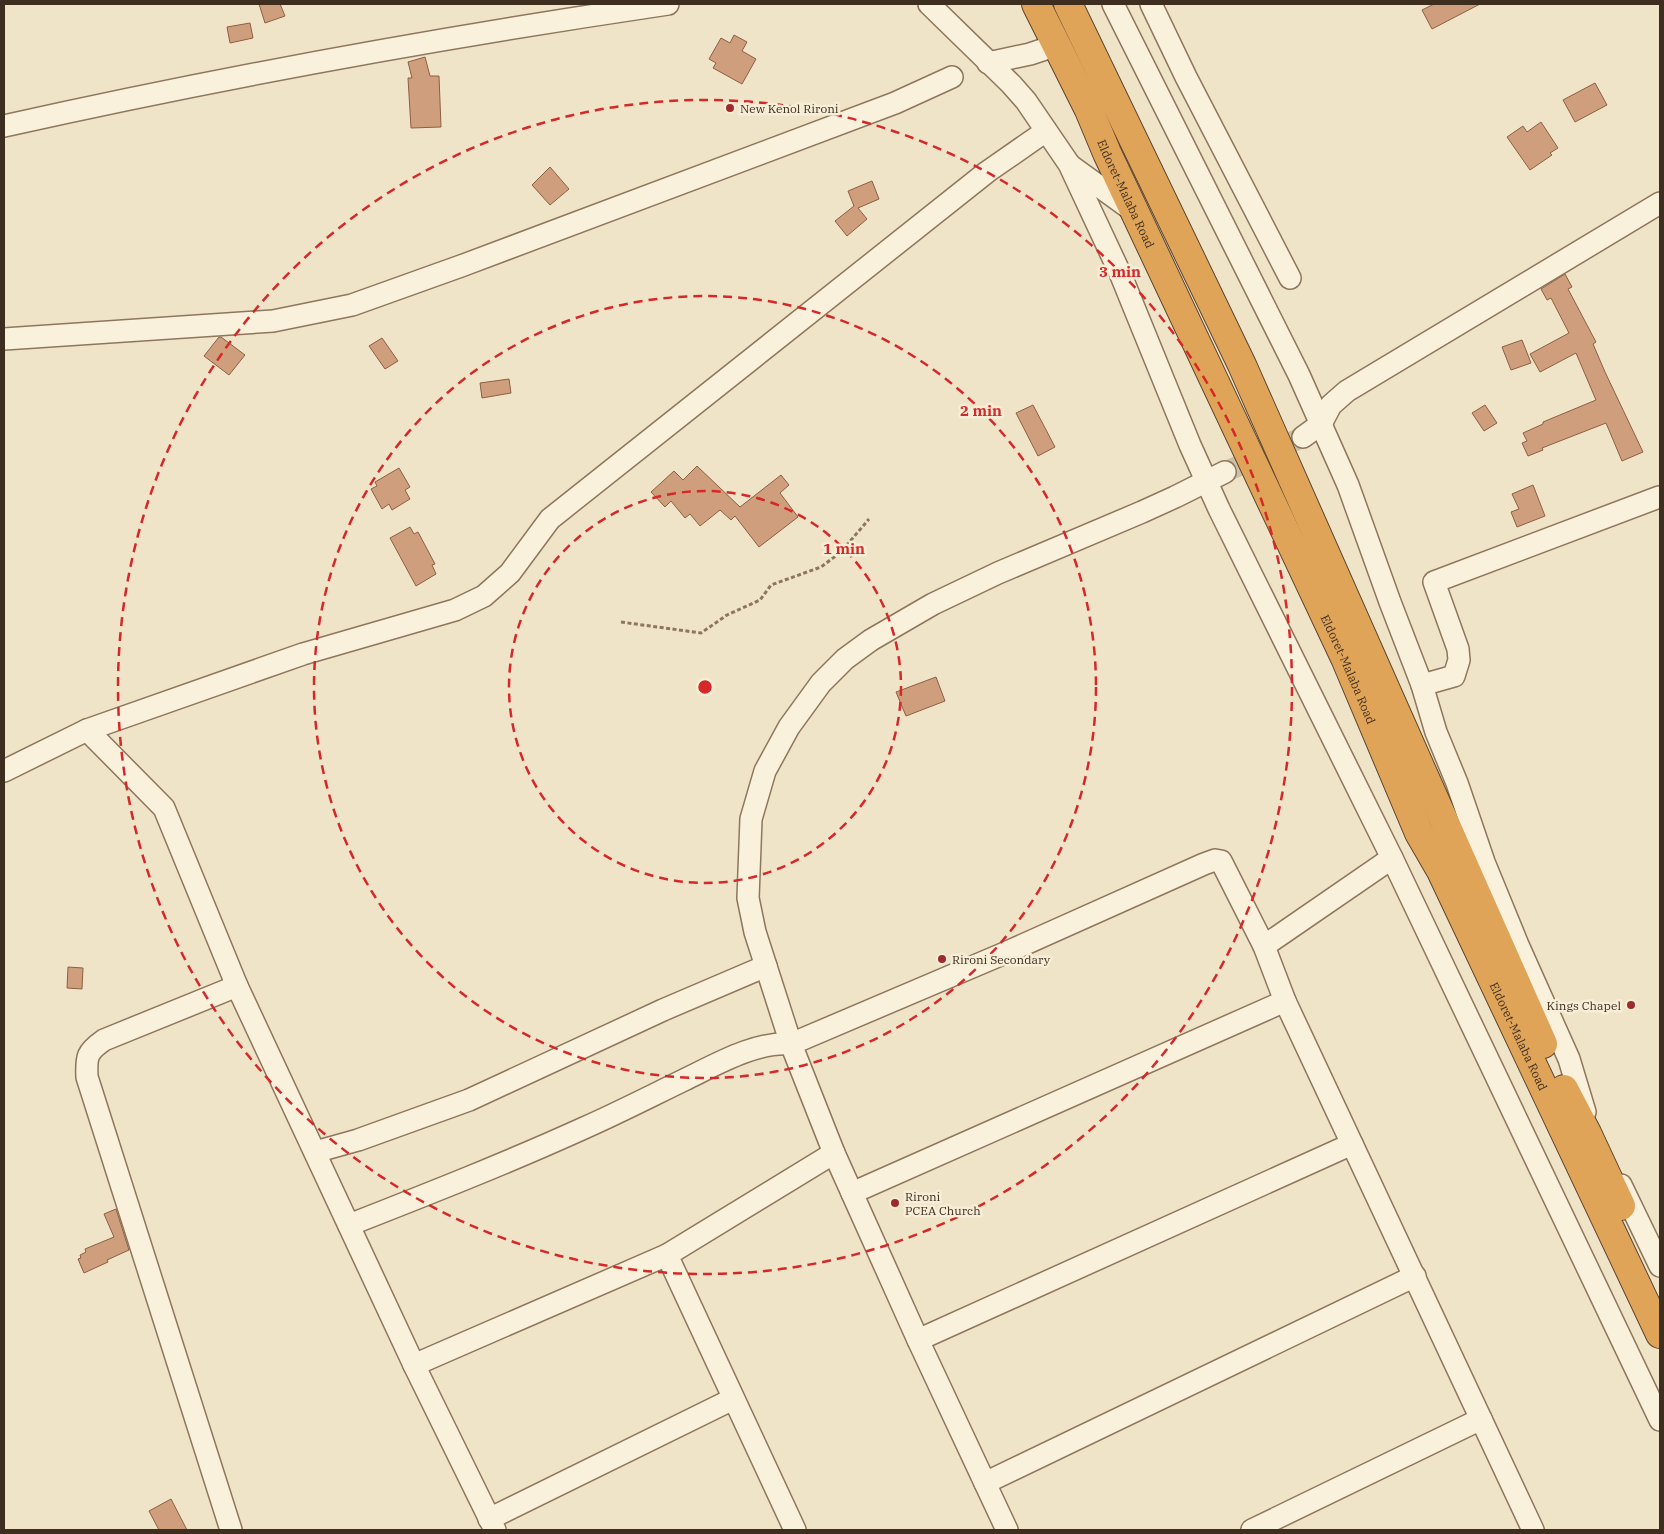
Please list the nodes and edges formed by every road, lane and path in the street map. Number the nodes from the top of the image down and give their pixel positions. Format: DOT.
graph roads {
  1 [pos="668,4"];
  2 [pos="929,4"];
  3 [pos="1036,4"];
  4 [pos="1068,4"];
  5 [pos="1113,4"];
  6 [pos="1151,4"];
  7 [pos="1057,45"];
  8 [pos="988,63"];
  9 [pos="952,76"];
  10 [pos="4,126"];
  11 [pos="1046,131"];
  12 [pos="1069,164"];
  13 [pos="1660,203"];
  14 [pos="1136,213"];
  15 [pos="1290,278"];
  16 [pos="4,339"];
  17 [pos="1321,424"];
  18 [pos="1304,437"];
  19 [pos="1225,472"];
  20 [pos="1206,482"];
  21 [pos="1660,496"];
  22 [pos="869,519"];
  23 [pos="621,622"];
  24 [pos="1422,685"];
  25 [pos="87,730"];
  26 [pos="4,771"];
  27 [pos="1392,858"];
  28 [pos="1264,946"];
  29 [pos="766,966"];
  30 [pos="237,986"];
  31 [pos="1285,1000"];
  32 [pos="791,1044"];
  33 [pos="1352,1144"];
  34 [pos="315,1152"];
  35 [pos="834,1153"];
  36 [pos="852,1193"];
  37 [pos="349,1225"];
  38 [pos="667,1255"];
  39 [pos="1660,1266"];
  40 [pos="1415,1276"];
  41 [pos="1660,1293"];
  42 [pos="1660,1334"];
  43 [pos="918,1340"];
  44 [pos="414,1365"];
  45 [pos="733,1399"];
  46 [pos="1481,1419"];
  47 [pos="1660,1420"];
  48 [pos="985,1483"];
  49 [pos="492,1525"];
  50 [pos="231,1530"];
  51 [pos="795,1530"];
  52 [pos="1007,1530"];
  53 [pos="1252,1530"];
  54 [pos="1533,1530"];
  1 -- 10 [label="street"];
  2 -- 8 [label="street"];
  3 -- 7 [label="highway, Eldoret-Malaba Road"];
  4 -- 41 [label="highway, Eldoret-Malaba Road"];
  5 -- 17 [label="street"];
  6 -- 15 [label="street"];
  7 -- 8 [label="street"];
  7 -- 14 [label="highway, Eldoret-Malaba Road"];
  8 -- 11 [label="street"];
  9 -- 16 [label="street"];
  11 -- 12 [label="street"];
  11 -- 25 [label="street"];
  12 -- 14 [label="street"];
  12 -- 20 [label="street"];
  13 -- 17 [label="street"];
  14 -- 42 [label="highway, Eldoret-Malaba Road"];
  17 -- 18 [label="street"];
  17 -- 24 [label="street"];
  19 -- 20 [label="street"];
  20 -- 27 [label="street"];
  20 -- 29 [label="street"];
  21 -- 24 [label="street"];
  22 -- 23 [label="path"];
  24 -- 39 [label="street"];
  25 -- 26 [label="street"];
  25 -- 30 [label="street"];
  27 -- 28 [label="street"];
  27 -- 47 [label="street"];
  28 -- 31 [label="street"];
  28 -- 32 [label="street"];
  29 -- 32 [label="street"];
  29 -- 34 [label="street"];
  30 -- 34 [label="street"];
  30 -- 50 [label="street"];
  31 -- 33 [label="street"];
  31 -- 36 [label="street"];
  32 -- 35 [label="street"];
  32 -- 37 [label="street"];
  33 -- 40 [label="street"];
  33 -- 43 [label="street"];
  34 -- 37 [label="street"];
  35 -- 36 [label="street"];
  35 -- 38 [label="street"];
  36 -- 43 [label="street"];
  37 -- 44 [label="street"];
  38 -- 44 [label="street"];
  38 -- 45 [label="street"];
  40 -- 46 [label="street"];
  40 -- 48 [label="street"];
  43 -- 48 [label="street"];
  44 -- 49 [label="street"];
  45 -- 49 [label="street"];
  45 -- 51 [label="street"];
  46 -- 53 [label="street"];
  46 -- 54 [label="street"];
  48 -- 52 [label="street"];
}
